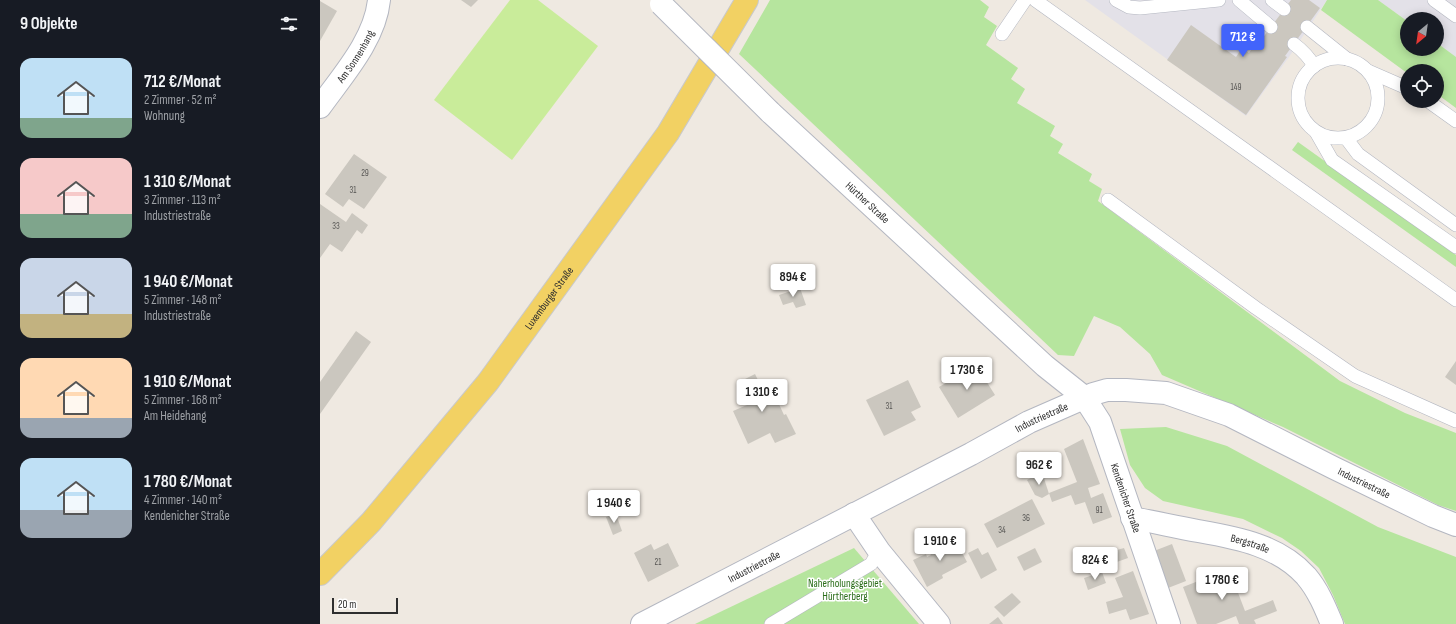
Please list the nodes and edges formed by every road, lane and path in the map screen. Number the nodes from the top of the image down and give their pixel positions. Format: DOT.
graph roads {
  1 [pos="379,0"];
  2 [pos="747,0"];
  3 [pos="1025,0"];
  4 [pos="1035,0"];
  5 [pos="1116,0"];
  6 [pos="1219,0"];
  7 [pos="1239,0"];
  8 [pos="1272,0"];
  9 [pos="1434,0"];
  10 [pos="659,2"];
  11 [pos="1284,9"];
  12 [pos="1456,16"];
  13 [pos="1272,27"];
  14 [pos="1307,27"];
  15 [pos="1002,34"];
  16 [pos="1294,44"];
  17 [pos="1347,59"];
  18 [pos="1314,66"];
  19 [pos="1368,71"];
  20 [pos="1400,85"];
  21 [pos="320,107"];
  22 [pos="1438,108"];
  23 [pos="1456,121"];
  24 [pos="1316,132"];
  25 [pos="1346,138"];
  26 [pos="1108,200"];
  27 [pos="1456,225"];
  28 [pos="1456,247"];
  29 [pos="1456,300"];
  30 [pos="1084,398"];
  31 [pos="1456,421"];
  32 [pos="854,514"];
  33 [pos="1132,518"];
  34 [pos="1456,525"];
  35 [pos="879,550"];
  36 [pos="320,574"];
  37 [pos="642,624"];
  38 [pos="771,624"];
  39 [pos="939,624"];
  40 [pos="1169,624"];
  41 [pos="1332,624"];
  1 -- 21 [label="street, Am Sonnenhang"];
  2 -- 36 [label="main road, Luxemburger Straße"];
  3 -- 15 [label="lane"];
  4 -- 29 [label="lane"];
  5 -- 6 [label="lane"];
  7 -- 13 [label="lane"];
  8 -- 11 [label="lane"];
  9 -- 12 [label="lane"];
  10 -- 30 [label="street, Hürther Straße, bridge"];
  14 -- 17 [label="lane"];
  16 -- 18 [label="lane"];
  17 -- 18 [label="lane"];
  17 -- 19 [label="lane"];
  18 -- 24 [label="lane"];
  19 -- 20 [label="lane"];
  19 -- 25 [label="lane"];
  22 -- 23 [label="lane"];
  24 -- 25 [label="lane"];
  24 -- 28 [label="lane"];
  25 -- 27 [label="lane"];
  26 -- 31 [label="lane"];
  30 -- 32 [label="street, Industriestraße"];
  30 -- 33 [label="street, Kendenicher Straße"];
  30 -- 34 [label="street, Industriestraße"];
  32 -- 35 [label="street"];
  32 -- 37 [label="street, Industriestraße"];
  33 -- 40 [label="street, Kendenicher Straße"];
  33 -- 41 [label="street, Bergstraße"];
  35 -- 38 [label="lane"];
  35 -- 39 [label="street"];
}
